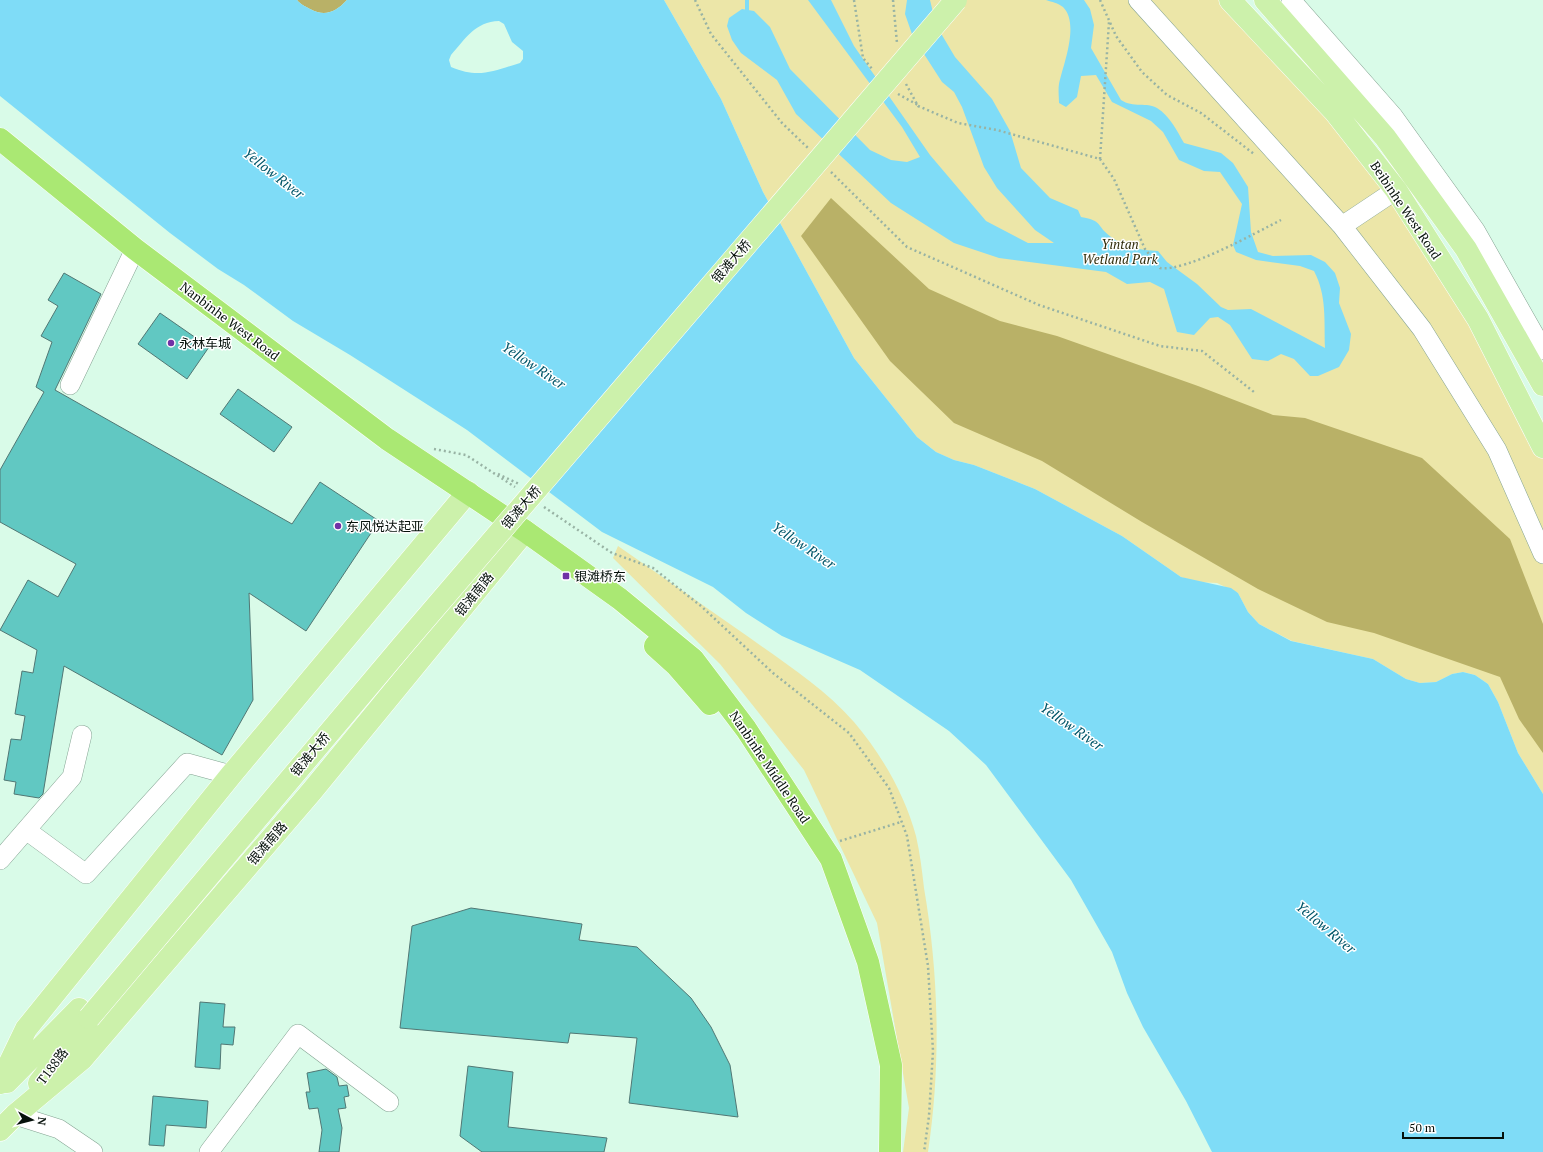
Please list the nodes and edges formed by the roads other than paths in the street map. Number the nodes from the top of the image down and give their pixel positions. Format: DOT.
graph roads {
  1 [pos="939,0"];
  2 [pos="956,0"];
  3 [pos="1138,0"];
  4 [pos="1230,0"];
  5 [pos="1265,0"];
  6 [pos="1291,0"];
  7 [pos="0,139"];
  8 [pos="0,154"];
  9 [pos="1396,190"];
  10 [pos="1342,226"];
  11 [pos="133,253"];
  12 [pos="1543,350"];
  13 [pos="1541,376"];
  14 [pos="70,385"];
  15 [pos="1543,447"];
  16 [pos="464,497"];
  17 [pos="522,535"];
  18 [pos="1543,554"];
  19 [pos="82,735"];
  20 [pos="231,775"];
  21 [pos="26,830"];
  22 [pos="0,860"];
  23 [pos="84,1013"];
  24 [pos="0,1083"];
  25 [pos="0,1089"];
  26 [pos="389,1102"];
  27 [pos="15,1115"];
  28 [pos="0,1130"];
  29 [pos="93,1152"];
  30 [pos="209,1152"];
  31 [pos="877,1152"];
  32 [pos="890,1152"];
  1 -- 23 [label="main road, 银滩大桥"];
  2 -- 23 [label="main road, 银滩大桥, bridge"];
  3 -- 10 [label="street"];
  4 -- 9 [label="main road, Beibinhe West Road"];
  5 -- 13 [label="main road, Beibinhe West Road"];
  6 -- 12 [label="street"];
  7 -- 11 [label="highway, Nanbinhe West Road"];
  8 -- 11 [label="highway, Nanbinhe West Road"];
  9 -- 10 [label="street"];
  9 -- 15 [label="main road, Beibinhe West Road"];
  10 -- 18 [label="street"];
  11 -- 14 [label="street"];
  11 -- 16 [label="highway, Nanbinhe West Road"];
  16 -- 17 [label="highway, Nanbinhe Middle Road"];
  16 -- 20 [label="main road"];
  17 -- 27 [label="main road, 银滩南路"];
  17 -- 31 [label="highway, Nanbinhe Middle Road"];
  17 -- 32 [label="highway, Nanbinhe Middle Road"];
  19 -- 21 [label="street"];
  20 -- 21 [label="street"];
  20 -- 24 [label="main road"];
  21 -- 22 [label="street"];
  23 -- 25 [label="main road, T188路"];
  23 -- 27 [label="main road, T188路"];
  26 -- 30 [label="street"];
  27 -- 28 [label="main road, 银滩南路"];
  27 -- 29 [label="street"];
}
